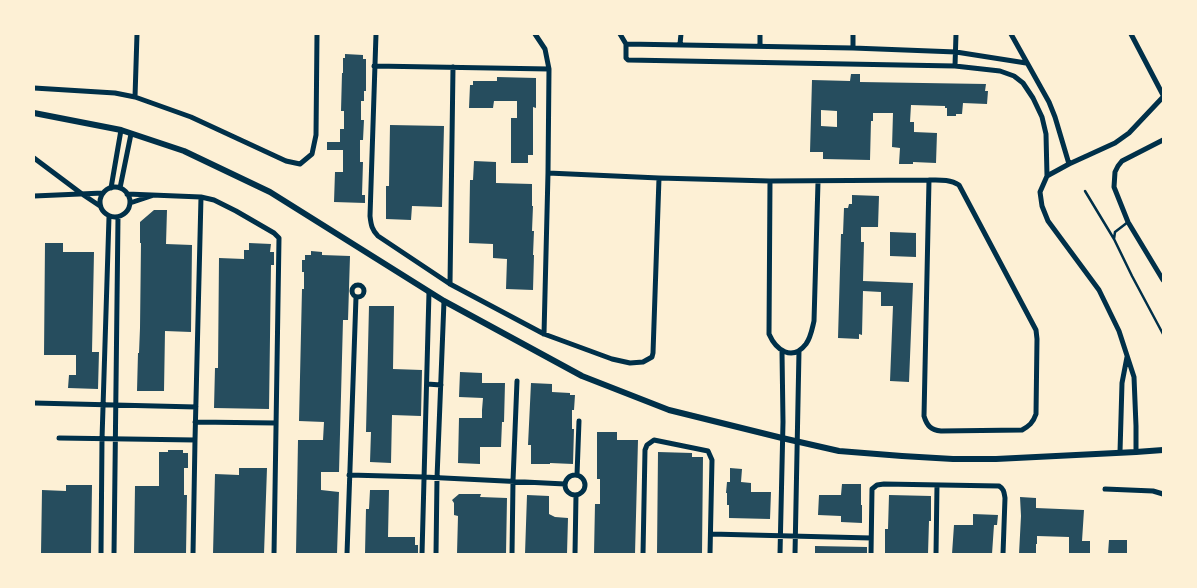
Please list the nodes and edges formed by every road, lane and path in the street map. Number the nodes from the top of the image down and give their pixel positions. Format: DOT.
graph roads {
  1 [pos="136,34"];
  2 [pos="317,34"];
  3 [pos="376,34"];
  4 [pos="535,34"];
  5 [pos="620,34"];
  6 [pos="680,34"];
  7 [pos="760,34"];
  8 [pos="853,34"];
  9 [pos="956,34"];
  10 [pos="1011,34"];
  11 [pos="1131,34"];
  12 [pos="626,44"];
  13 [pos="680,44"];
  14 [pos="760,46"];
  15 [pos="852,48"];
  16 [pos="956,52"];
  17 [pos="1026,63"];
  18 [pos="374,66"];
  19 [pos="955,66"];
  20 [pos="453,67"];
  21 [pos="549,69"];
  22 [pos="34,88"];
  23 [pos="1163,96"];
  24 [pos="135,98"];
  25 [pos="34,113"];
  26 [pos="121,130"];
  27 [pos="131,134"];
  28 [pos="1163,140"];
  29 [pos="34,158"];
  30 [pos="1069,164"];
  31 [pos="548,173"];
  32 [pos="1048,176"];
  33 [pos="659,178"];
  34 [pos="929,180"];
  35 [pos="770,181"];
  36 [pos="818,182"];
  37 [pos="111,188"];
  38 [pos="120,188"];
  39 [pos="1085,191"];
  40 [pos="103,193"];
  41 [pos="82,194"];
  42 [pos="128,194"];
  43 [pos="154,195"];
  44 [pos="34,196"];
  45 [pos="201,197"];
  46 [pos="130,203"];
  47 [pos="100,206"];
  48 [pos="109,217"];
  49 [pos="118,217"];
  50 [pos="1128,222"];
  51 [pos="1114,239"];
  52 [pos="1163,280"];
  53 [pos="450,284"];
  54 [pos="429,292"];
  55 [pos="356,297"];
  56 [pos="444,301"];
  57 [pos="544,334"];
  58 [pos="1163,334"];
  59 [pos="799,351"];
  60 [pos="782,352"];
  61 [pos="1127,356"];
  62 [pos="517,381"];
  63 [pos="427,384"];
  64 [pos="441,385"];
  65 [pos="34,403"];
  66 [pos="103,404"];
  67 [pos="115,405"];
  68 [pos="196,407"];
  69 [pos="579,420"];
  70 [pos="195,422"];
  71 [pos="276,424"];
  72 [pos="59,438"];
  73 [pos="782,438"];
  74 [pos="102,439"];
  75 [pos="115,439"];
  76 [pos="195,440"];
  77 [pos="797,441"];
  78 [pos="1163,450"];
  79 [pos="1120,452"];
  80 [pos="1136,452"];
  81 [pos="349,475"];
  82 [pos="577,475"];
  83 [pos="424,477"];
  84 [pos="437,478"];
  85 [pos="513,481"];
  86 [pos="565,484"];
  87 [pos="937,486"];
  88 [pos="1106,490"];
  89 [pos="1163,494"];
  90 [pos="576,495"];
  91 [pos="711,534"];
  92 [pos="780,536"];
  93 [pos="795,536"];
  94 [pos="871,538"];
  95 [pos="101,554"];
  96 [pos="114,554"];
  97 [pos="193,554"];
  98 [pos="274,554"];
  99 [pos="347,554"];
  100 [pos="422,554"];
  101 [pos="436,554"];
  102 [pos="512,554"];
  103 [pos="575,554"];
  104 [pos="643,554"];
  105 [pos="710,554"];
  106 [pos="780,554"];
  107 [pos="795,554"];
  108 [pos="871,554"];
  109 [pos="936,554"];
  110 [pos="1003,554"];
  1 -- 24 [label="street"];
  2 -- 24 [label="street"];
  3 -- 18 [label="street"];
  4 -- 21 [label="street"];
  5 -- 12 [label="street"];
  6 -- 13 [label="street"];
  7 -- 14 [label="street"];
  8 -- 15 [label="street"];
  9 -- 16 [label="street"];
  10 -- 17 [label="street"];
  11 -- 23 [label="street"];
  12 -- 13 [label="street"];
  12 -- 19 [label="street"];
  13 -- 14 [label="street"];
  14 -- 15 [label="street"];
  15 -- 16 [label="street"];
  16 -- 17 [label="street"];
  16 -- 19 [label="street"];
  17 -- 30 [label="street"];
  18 -- 20 [label="street"];
  18 -- 53 [label="street"];
  19 -- 32 [label="street"];
  20 -- 21 [label="street"];
  20 -- 53 [label="street"];
  21 -- 31 [label="street"];
  22 -- 24 [label="street"];
  23 -- 30 [label="street"];
  25 -- 26 [label="street"];
  26 -- 27 [label="street"];
  26 -- 37 [label="street"];
  27 -- 38 [label="street"];
  27 -- 54 [label="street"];
  28 -- 50 [label="street"];
  29 -- 41 [label="street"];
  30 -- 32 [label="street"];
  31 -- 33 [label="street"];
  31 -- 57 [label="street"];
  32 -- 61 [label="street"];
  33 -- 35 [label="street"];
  33 -- 57 [label="street"];
  34 -- 34 [label="street"];
  34 -- 36 [label="street"];
  35 -- 36 [label="street"];
  35 -- 60 [label="street"];
  36 -- 59 [label="street"];
  37 -- 38 [label="street"];
  37 -- 40 [label="street"];
  38 -- 42 [label="street"];
  39 -- 51 [label="lane"];
  40 -- 41 [label="street"];
  40 -- 47 [label="street"];
  41 -- 44 [label="street"];
  41 -- 47 [label="street"];
  42 -- 43 [label="street"];
  42 -- 46 [label="street"];
  43 -- 45 [label="street"];
  43 -- 46 [label="street"];
  45 -- 68 [label="street"];
  45 -- 71 [label="street"];
  46 -- 49 [label="street"];
  47 -- 48 [label="street"];
  48 -- 49 [label="street"];
  48 -- 66 [label="street"];
  49 -- 67 [label="street"];
  50 -- 51 [label="lane"];
  50 -- 52 [label="street"];
  51 -- 58 [label="lane"];
  53 -- 57 [label="street"];
  54 -- 56 [label="street"];
  54 -- 63 [label="street"];
  55 -- 81 [label="street"];
  56 -- 64 [label="street"];
  56 -- 73 [label="street"];
  59 -- 60 [label="street"];
  59 -- 77 [label="street"];
  60 -- 73 [label="street"];
  61 -- 79 [label="street"];
  61 -- 80 [label="street"];
  62 -- 85 [label="street"];
  63 -- 64 [label="street"];
  63 -- 83 [label="street"];
  64 -- 84 [label="street"];
  65 -- 66 [label="street"];
  66 -- 67 [label="street"];
  66 -- 74 [label="street"];
  67 -- 68 [label="street"];
  67 -- 75 [label="street"];
  68 -- 70 [label="street"];
  69 -- 82 [label="street"];
  70 -- 71 [label="street"];
  70 -- 76 [label="street"];
  71 -- 98 [label="street"];
  72 -- 74 [label="street"];
  73 -- 77 [label="street"];
  73 -- 92 [label="street"];
  74 -- 75 [label="street"];
  74 -- 95 [label="street"];
  75 -- 76 [label="street"];
  75 -- 96 [label="street"];
  76 -- 97 [label="street"];
  77 -- 79 [label="street"];
  77 -- 93 [label="street"];
  78 -- 80 [label="street"];
  79 -- 80 [label="street"];
  81 -- 83 [label="street"];
  81 -- 99 [label="street"];
  82 -- 86 [label="street"];
  82 -- 90 [label="street"];
  83 -- 84 [label="street"];
  83 -- 100 [label="street"];
  84 -- 85 [label="street"];
  84 -- 101 [label="street"];
  85 -- 86 [label="street"];
  85 -- 102 [label="street"];
  86 -- 90 [label="street"];
  87 -- 94 [label="street"];
  87 -- 109 [label="street"];
  87 -- 110 [label="street"];
  88 -- 89 [label="street"];
  90 -- 103 [label="street"];
  91 -- 92 [label="street"];
  91 -- 104 [label="street"];
  91 -- 105 [label="street"];
  92 -- 93 [label="street"];
  92 -- 106 [label="street"];
  93 -- 94 [label="street"];
  93 -- 107 [label="street"];
  94 -- 108 [label="street"];
}
